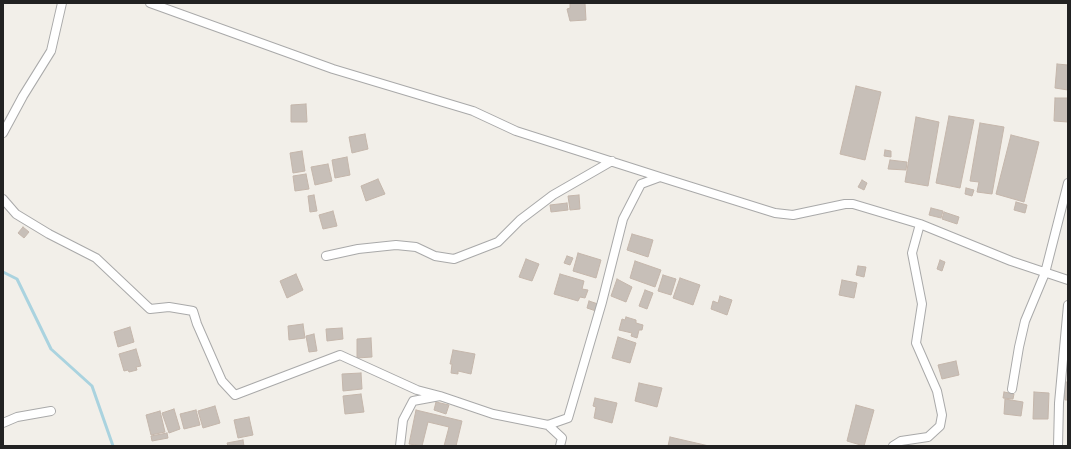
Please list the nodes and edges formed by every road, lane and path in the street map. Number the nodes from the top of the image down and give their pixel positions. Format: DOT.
graph roads {
  1 [pos="62,3"];
  2 [pos="150,3"];
  3 [pos="3,133"];
  4 [pos="612,161"];
  5 [pos="660,177"];
  6 [pos="1068,183"];
  7 [pos="3,199"];
  8 [pos="920,224"];
  9 [pos="326,256"];
  10 [pos="1045,273"];
  11 [pos="1068,280"];
  12 [pos="1068,305"];
  13 [pos="1012,390"];
  14 [pos="440,396"];
  15 [pos="51,411"];
  16 [pos="3,423"];
  17 [pos="548,425"];
  18 [pos="400,446"];
  19 [pos="560,446"];
  20 [pos="893,446"];
  21 [pos="1058,446"];
  1 -- 3 [label="street"];
  2 -- 4 [label="street"];
  4 -- 5 [label="street"];
  4 -- 9 [label="street"];
  5 -- 8 [label="street"];
  5 -- 17 [label="street"];
  6 -- 10 [label="street"];
  7 -- 14 [label="street"];
  8 -- 10 [label="street"];
  8 -- 20 [label="street"];
  10 -- 11 [label="street"];
  10 -- 13 [label="street"];
  12 -- 21 [label="street"];
  14 -- 17 [label="street"];
  14 -- 18 [label="street"];
  15 -- 16 [label="street"];
  17 -- 19 [label="street"];
}
